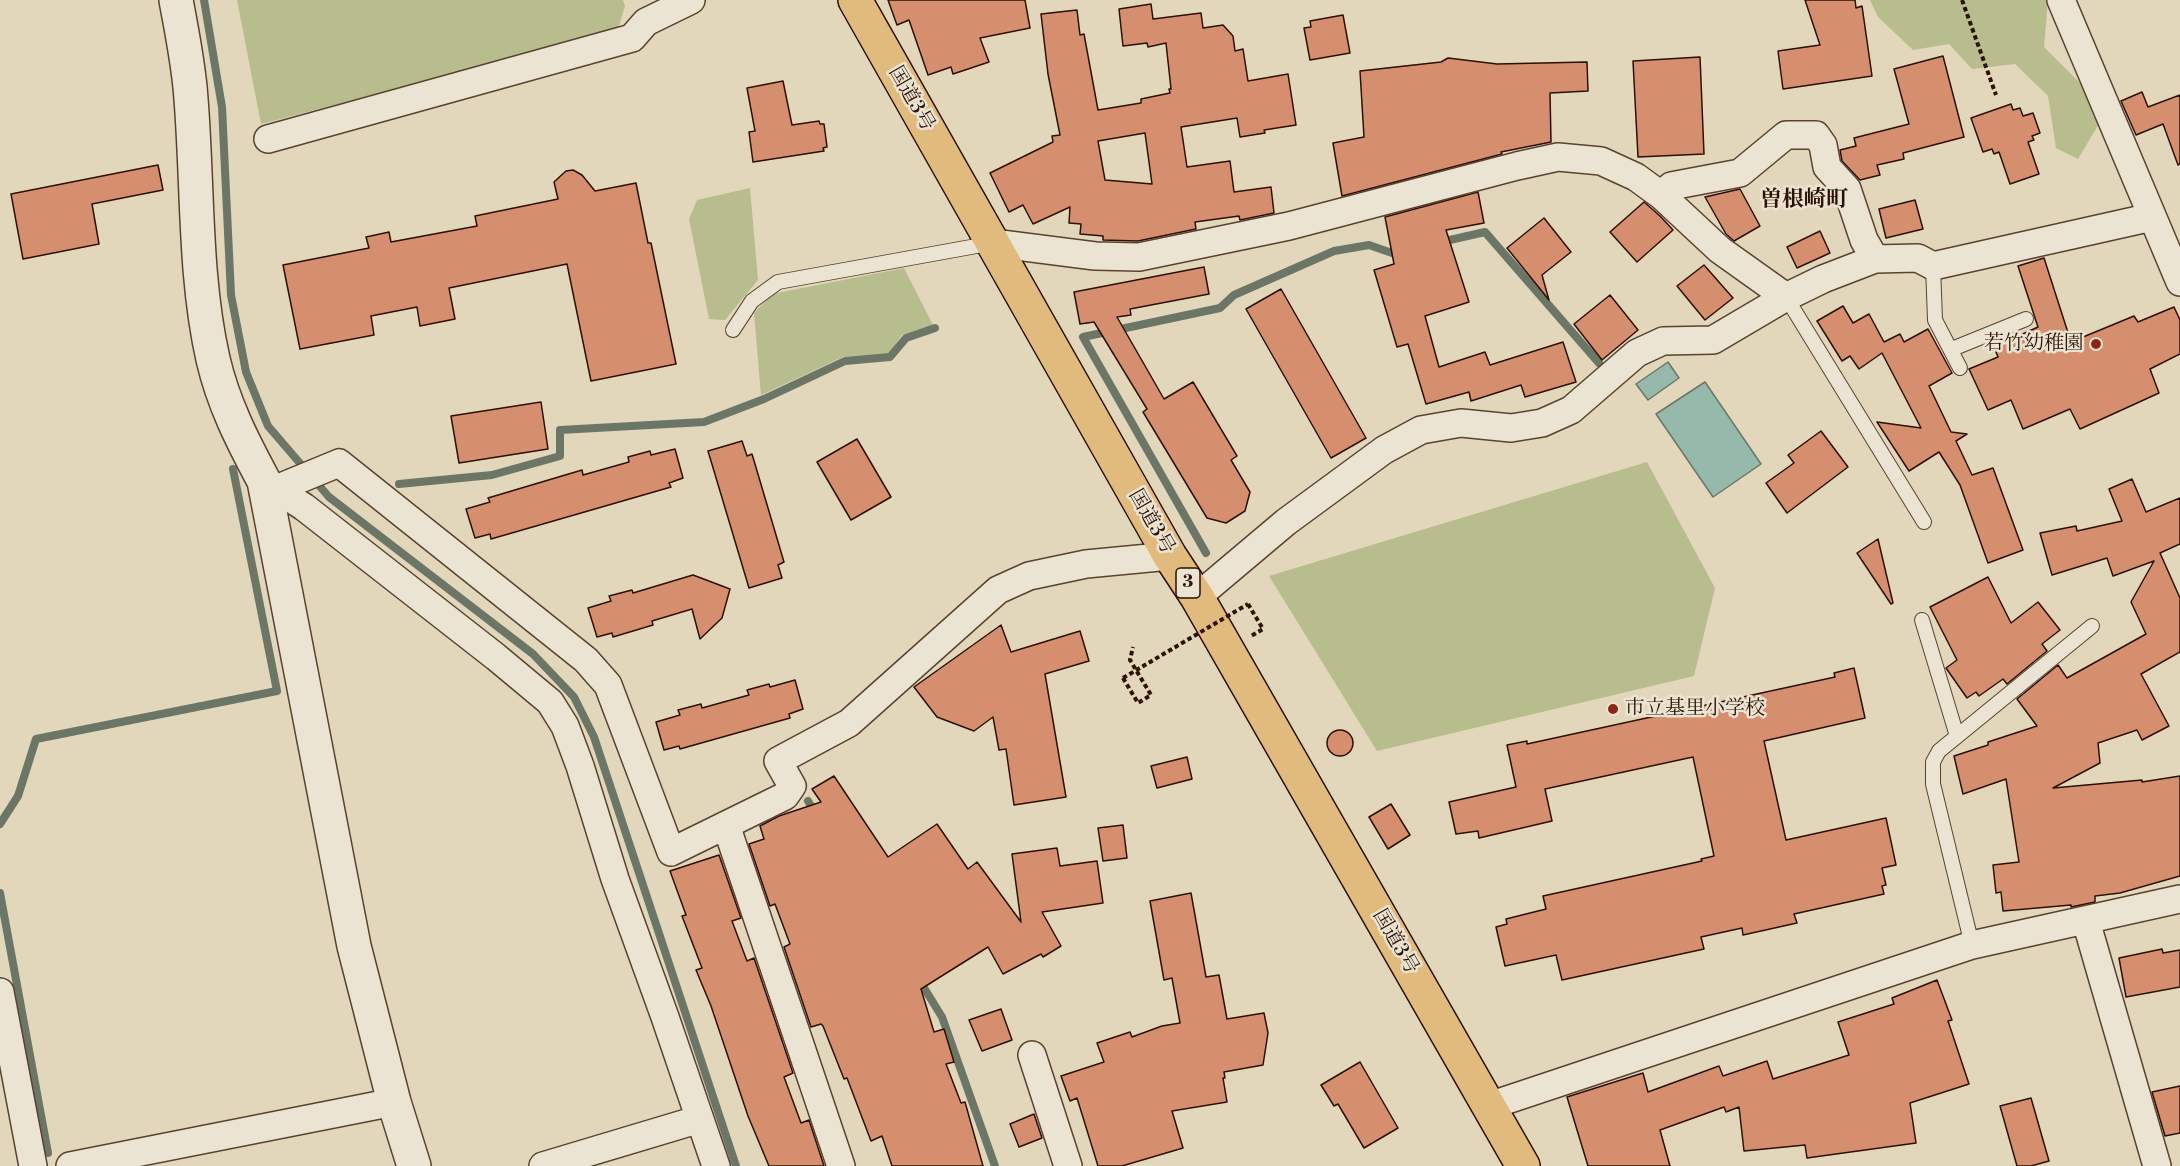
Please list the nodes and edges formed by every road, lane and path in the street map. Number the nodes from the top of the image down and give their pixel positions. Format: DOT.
graph roads {
  1 [pos="176,0"];
  2 [pos="691,0"];
  3 [pos="855,0"];
  4 [pos="1962,0"];
  5 [pos="2061,0"];
  6 [pos="1996,95"];
  7 [pos="268,140"];
  8 [pos="1662,196"];
  9 [pos="2152,217"];
  10 [pos="993,243"];
  11 [pos="1875,259"];
  12 [pos="1933,266"];
  13 [pos="2180,282"];
  14 [pos="1786,297"];
  15 [pos="2026,319"];
  16 [pos="733,330"];
  17 [pos="1952,349"];
  18 [pos="1960,368"];
  19 [pos="270,485"];
  20 [pos="1924,522"];
  21 [pos="1170,556"];
  22 [pos="1197,597"];
  23 [pos="1922,620"];
  24 [pos="2092,626"];
  25 [pos="1245,629"];
  26 [pos="1133,647"];
  27 [pos="1957,736"];
  28 [pos="726,825"];
  29 [pos="2180,899"];
  30 [pos="2086,921"];
  31 [pos="1972,945"];
  32 [pos="0,992"];
  33 [pos="1032,1055"];
  34 [pos="394,1102"];
  35 [pos="1489,1106"];
  36 [pos="700,1119"];
  37 [pos="33,1166"];
  38 [pos="70,1166"];
  39 [pos="414,1166"];
  40 [pos="543,1166"];
  41 [pos="716,1166"];
  42 [pos="841,1166"];
  43 [pos="1068,1166"];
  44 [pos="1523,1166"];
  45 [pos="2157,1166"];
  1 -- 19 [label="street"];
  2 -- 7 [label="street"];
  3 -- 10 [label="highway, 国道3号 / 3"];
  4 -- 6 [label="path"];
  5 -- 9 [label="street"];
  8 -- 10 [label="street"];
  8 -- 11 [label="street"];
  8 -- 14 [label="street"];
  9 -- 12 [label="street"];
  9 -- 13 [label="street"];
  10 -- 16 [label="lane"];
  10 -- 21 [label="highway, 国道3号 / 3"];
  11 -- 12 [label="street"];
  11 -- 14 [label="street"];
  12 -- 17 [label="lane"];
  14 -- 20 [label="lane"];
  14 -- 22 [label="street"];
  15 -- 17 [label="lane"];
  17 -- 18 [label="lane"];
  19 -- 28 [label="street"];
  19 -- 34 [label="street"];
  19 -- 36 [label="street"];
  21 -- 22 [label="highway, 国道3号 / 3"];
  21 -- 28 [label="street"];
  22 -- 35 [label="highway, 国道3号 / 3"];
  23 -- 27 [label="lane"];
  24 -- 27 [label="lane"];
  25 -- 26 [label="path, bridge"];
  27 -- 31 [label="lane"];
  28 -- 42 [label="street"];
  29 -- 30 [label="street"];
  30 -- 31 [label="street"];
  30 -- 45 [label="street"];
  31 -- 35 [label="street"];
  32 -- 37 [label="street"];
  33 -- 43 [label="street"];
  34 -- 38 [label="street"];
  34 -- 39 [label="street"];
  35 -- 44 [label="highway, 国道3号 / 3"];
  36 -- 40 [label="street"];
  36 -- 41 [label="street"];
}
